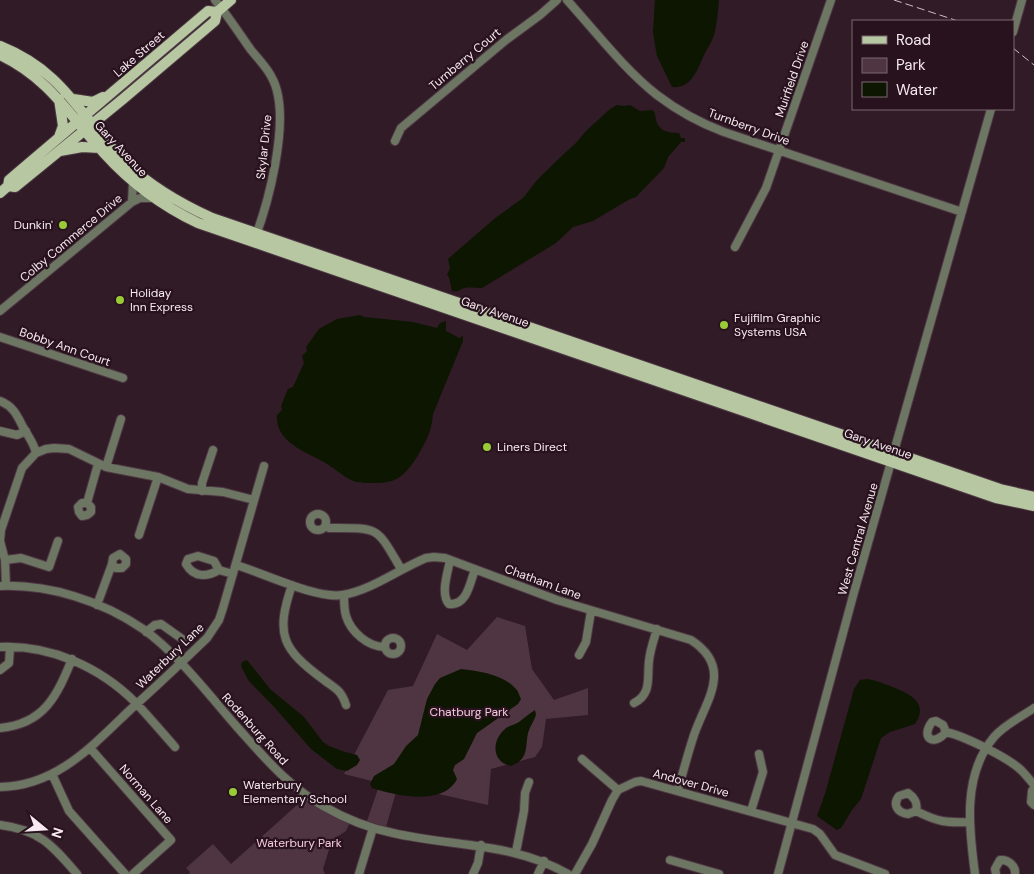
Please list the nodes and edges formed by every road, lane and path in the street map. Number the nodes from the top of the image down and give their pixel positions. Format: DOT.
graph roads {
  1 [pos="231,0"];
  2 [pos="557,0"];
  3 [pos="566,0"];
  4 [pos="831,0"];
  5 [pos="1022,0"];
  6 [pos="218,7"];
  7 [pos="1014,28"];
  8 [pos="0,46"];
  9 [pos="0,55"];
  10 [pos="115,91"];
  11 [pos="59,99"];
  12 [pos="73,99"];
  13 [pos="991,110"];
  14 [pos="86,122"];
  15 [pos="58,138"];
  16 [pos="395,142"];
  17 [pos="100,148"];
  18 [pos="59,151"];
  19 [pos="780,151"];
  20 [pos="133,183"];
  21 [pos="4,190"];
  22 [pos="153,198"];
  23 [pos="132,202"];
  24 [pos="962,212"];
  25 [pos="255,238"];
  26 [pos="735,247"];
  27 [pos="0,311"];
  28 [pos="0,337"];
  29 [pos="123,378"];
  30 [pos="0,401"];
  31 [pos="122,419"];
  32 [pos="0,431"];
  33 [pos="26,431"];
  34 [pos="213,450"];
  35 [pos="36,453"];
  36 [pos="893,458"];
  37 [pos="102,465"];
  38 [pos="264,466"];
  39 [pos="158,477"];
  40 [pos="202,491"];
  41 [pos="1034,497"];
  42 [pos="254,500"];
  43 [pos="87,503"];
  44 [pos="1034,506"];
  45 [pos="326,526"];
  46 [pos="139,535"];
  47 [pos="58,541"];
  48 [pos="5,560"];
  49 [pos="450,560"];
  50 [pos="112,564"];
  51 [pos="236,565"];
  52 [pos="475,569"];
  53 [pos="219,570"];
  54 [pos="401,570"];
  55 [pos="233,574"];
  56 [pos="292,585"];
  57 [pos="3,586"];
  58 [pos="344,595"];
  59 [pos="98,605"];
  60 [pos="591,611"];
  61 [pos="657,629"];
  62 [pos="146,632"];
  63 [pos="186,641"];
  64 [pos="0,647"];
  65 [pos="10,647"];
  66 [pos="385,647"];
  67 [pos="579,655"];
  68 [pos="72,659"];
  69 [pos="181,663"];
  70 [pos="0,670"];
  71 [pos="137,704"];
  72 [pos="634,704"];
  73 [pos="346,705"];
  74 [pos="1034,708"];
  75 [pos="0,728"];
  76 [pos="946,732"];
  77 [pos="175,747"];
  78 [pos="90,748"];
  79 [pos="986,749"];
  80 [pos="759,754"];
  81 [pos="582,759"];
  82 [pos="52,774"];
  83 [pos="529,782"];
  84 [pos="1034,786"];
  85 [pos="0,787"];
  86 [pos="618,790"];
  87 [pos="678,790"];
  88 [pos="1034,805"];
  89 [pos="751,811"];
  90 [pos="916,811"];
  91 [pos="970,822"];
  92 [pos="792,823"];
  93 [pos="0,825"];
  94 [pos="373,828"];
  95 [pos="481,845"];
  96 [pos="516,852"];
  97 [pos="670,860"];
  98 [pos="544,861"];
  99 [pos="77,874"];
  100 [pos="125,874"];
  101 [pos="133,874"];
  102 [pos="359,874"];
  103 [pos="473,874"];
  104 [pos="538,874"];
  105 [pos="568,874"];
  106 [pos="575,874"];
  107 [pos="719,874"];
  108 [pos="778,874"];
  109 [pos="885,874"];
  110 [pos="975,874"];
  111 [pos="996,874"];
  112 [pos="1015,874"];
  1 -- 6 [label="main road, Lake Street"];
  2 -- 16 [label="street, Turnberry Court"];
  3 -- 19 [label="street, Turnberry Drive"];
  4 -- 19 [label="street, Muirfield Drive"];
  5 -- 7 [label="street"];
  6 -- 10 [label="main road, Lake Street"];
  6 -- 14 [label="main road, Lake Street"];
  6 -- 25 [label="street, Skylar Drive"];
  8 -- 12 [label="main road, Gary Avenue"];
  9 -- 11 [label="main road, Gary Avenue"];
  10 -- 12 [label="main road"];
  10 -- 14 [label="main road, Lake Street"];
  11 -- 14 [label="main road, Gary Avenue"];
  11 -- 15 [label="main road"];
  12 -- 14 [label="main road, Gary Avenue"];
  13 -- 24 [label="street, West Central Avenue"];
  14 -- 15 [label="main road"];
  14 -- 17 [label="main road, Gary Avenue"];
  14 -- 18 [label="main road"];
  14 -- 25 [label="main road, Gary Avenue"];
  15 -- 21 [label="main road"];
  17 -- 18 [label="main road"];
  17 -- 20 [label="main road, Gary Avenue"];
  18 -- 21 [label="main road"];
  19 -- 24 [label="street, Turnberry Drive"];
  19 -- 26 [label="street, Muirfield Drive"];
  20 -- 22 [label="main road, Gary Avenue"];
  20 -- 23 [label="street, Colby Commerce Drive"];
  22 -- 23 [label="street, Colby Commerce Drive"];
  22 -- 25 [label="main road, Gary Avenue"];
  23 -- 27 [label="street, Colby Commerce Drive"];
  24 -- 36 [label="street, West Central Avenue"];
  25 -- 36 [label="main road, Gary Avenue"];
  28 -- 29 [label="street, Bobby Ann Court"];
  30 -- 33 [label="street"];
  31 -- 37 [label="street"];
  32 -- 33 [label="street"];
  33 -- 35 [label="street"];
  34 -- 40 [label="street"];
  35 -- 37 [label="street"];
  35 -- 48 [label="street"];
  36 -- 41 [label="main road, Gary Avenue"];
  36 -- 44 [label="main road, Gary Avenue"];
  36 -- 92 [label="street, West Central Avenue"];
  37 -- 39 [label="street"];
  37 -- 43 [label="street"];
  38 -- 42 [label="street, Waterbury Lane"];
  39 -- 40 [label="street"];
  39 -- 46 [label="street"];
  40 -- 42 [label="street"];
  42 -- 51 [label="street, Waterbury Lane"];
  45 -- 54 [label="street"];
  47 -- 48 [label="street"];
  48 -- 57 [label="street"];
  49 -- 52 [label="street, Chatham Lane"];
  49 -- 52 [label="street"];
  49 -- 54 [label="street, Chatham Lane"];
  50 -- 59 [label="street"];
  51 -- 55 [label="street, Waterbury Lane"];
  51 -- 56 [label="street, Chatham Lane"];
  52 -- 60 [label="street, Chatham Lane"];
  53 -- 53 [label="street"];
  53 -- 55 [label="street"];
  54 -- 58 [label="street, Chatham Lane"];
  55 -- 69 [label="street, Waterbury Lane"];
  56 -- 58 [label="street, Chatham Lane"];
  56 -- 73 [label="street"];
  57 -- 59 [label="street, Rodenburg Road"];
  58 -- 66 [label="street"];
  59 -- 62 [label="street, Rodenburg Road"];
  60 -- 61 [label="street, Chatham Lane"];
  60 -- 67 [label="street"];
  61 -- 72 [label="street"];
  61 -- 87 [label="street, Chatham Lane"];
  62 -- 63 [label="street"];
  62 -- 69 [label="street, Rodenburg Road"];
  64 -- 65 [label="street"];
  65 -- 68 [label="street"];
  65 -- 70 [label="street"];
  68 -- 71 [label="street"];
  68 -- 75 [label="street"];
  69 -- 71 [label="street, Waterbury Lane"];
  69 -- 94 [label="street, Rodenburg Road"];
  71 -- 77 [label="street"];
  71 -- 78 [label="street, Waterbury Lane"];
  74 -- 79 [label="street"];
  76 -- 79 [label="street"];
  78 -- 82 [label="street, Waterbury Lane"];
  78 -- 101 [label="street, Norman Lane"];
  79 -- 84 [label="street"];
  79 -- 91 [label="street"];
  80 -- 89 [label="street"];
  81 -- 86 [label="street"];
  82 -- 85 [label="street, Waterbury Lane"];
  82 -- 100 [label="street"];
  83 -- 96 [label="street"];
  84 -- 88 [label="street"];
  86 -- 87 [label="street, Andover Drive"];
  86 -- 106 [label="street"];
  87 -- 89 [label="street, Andover Drive"];
  89 -- 92 [label="street, Andover Drive"];
  90 -- 91 [label="street"];
  91 -- 110 [label="street"];
  92 -- 108 [label="street, West Central Avenue"];
  92 -- 109 [label="street, Andover Drive"];
  93 -- 99 [label="street"];
  94 -- 95 [label="street, Rodenburg Road"];
  94 -- 102 [label="street"];
  95 -- 96 [label="street, Rodenburg Road"];
  95 -- 103 [label="street"];
  96 -- 98 [label="street, Rodenburg Road"];
  97 -- 107 [label="street"];
  98 -- 104 [label="street"];
  98 -- 105 [label="street, Rodenburg Road"];
  111 -- 112 [label="street"];
}
